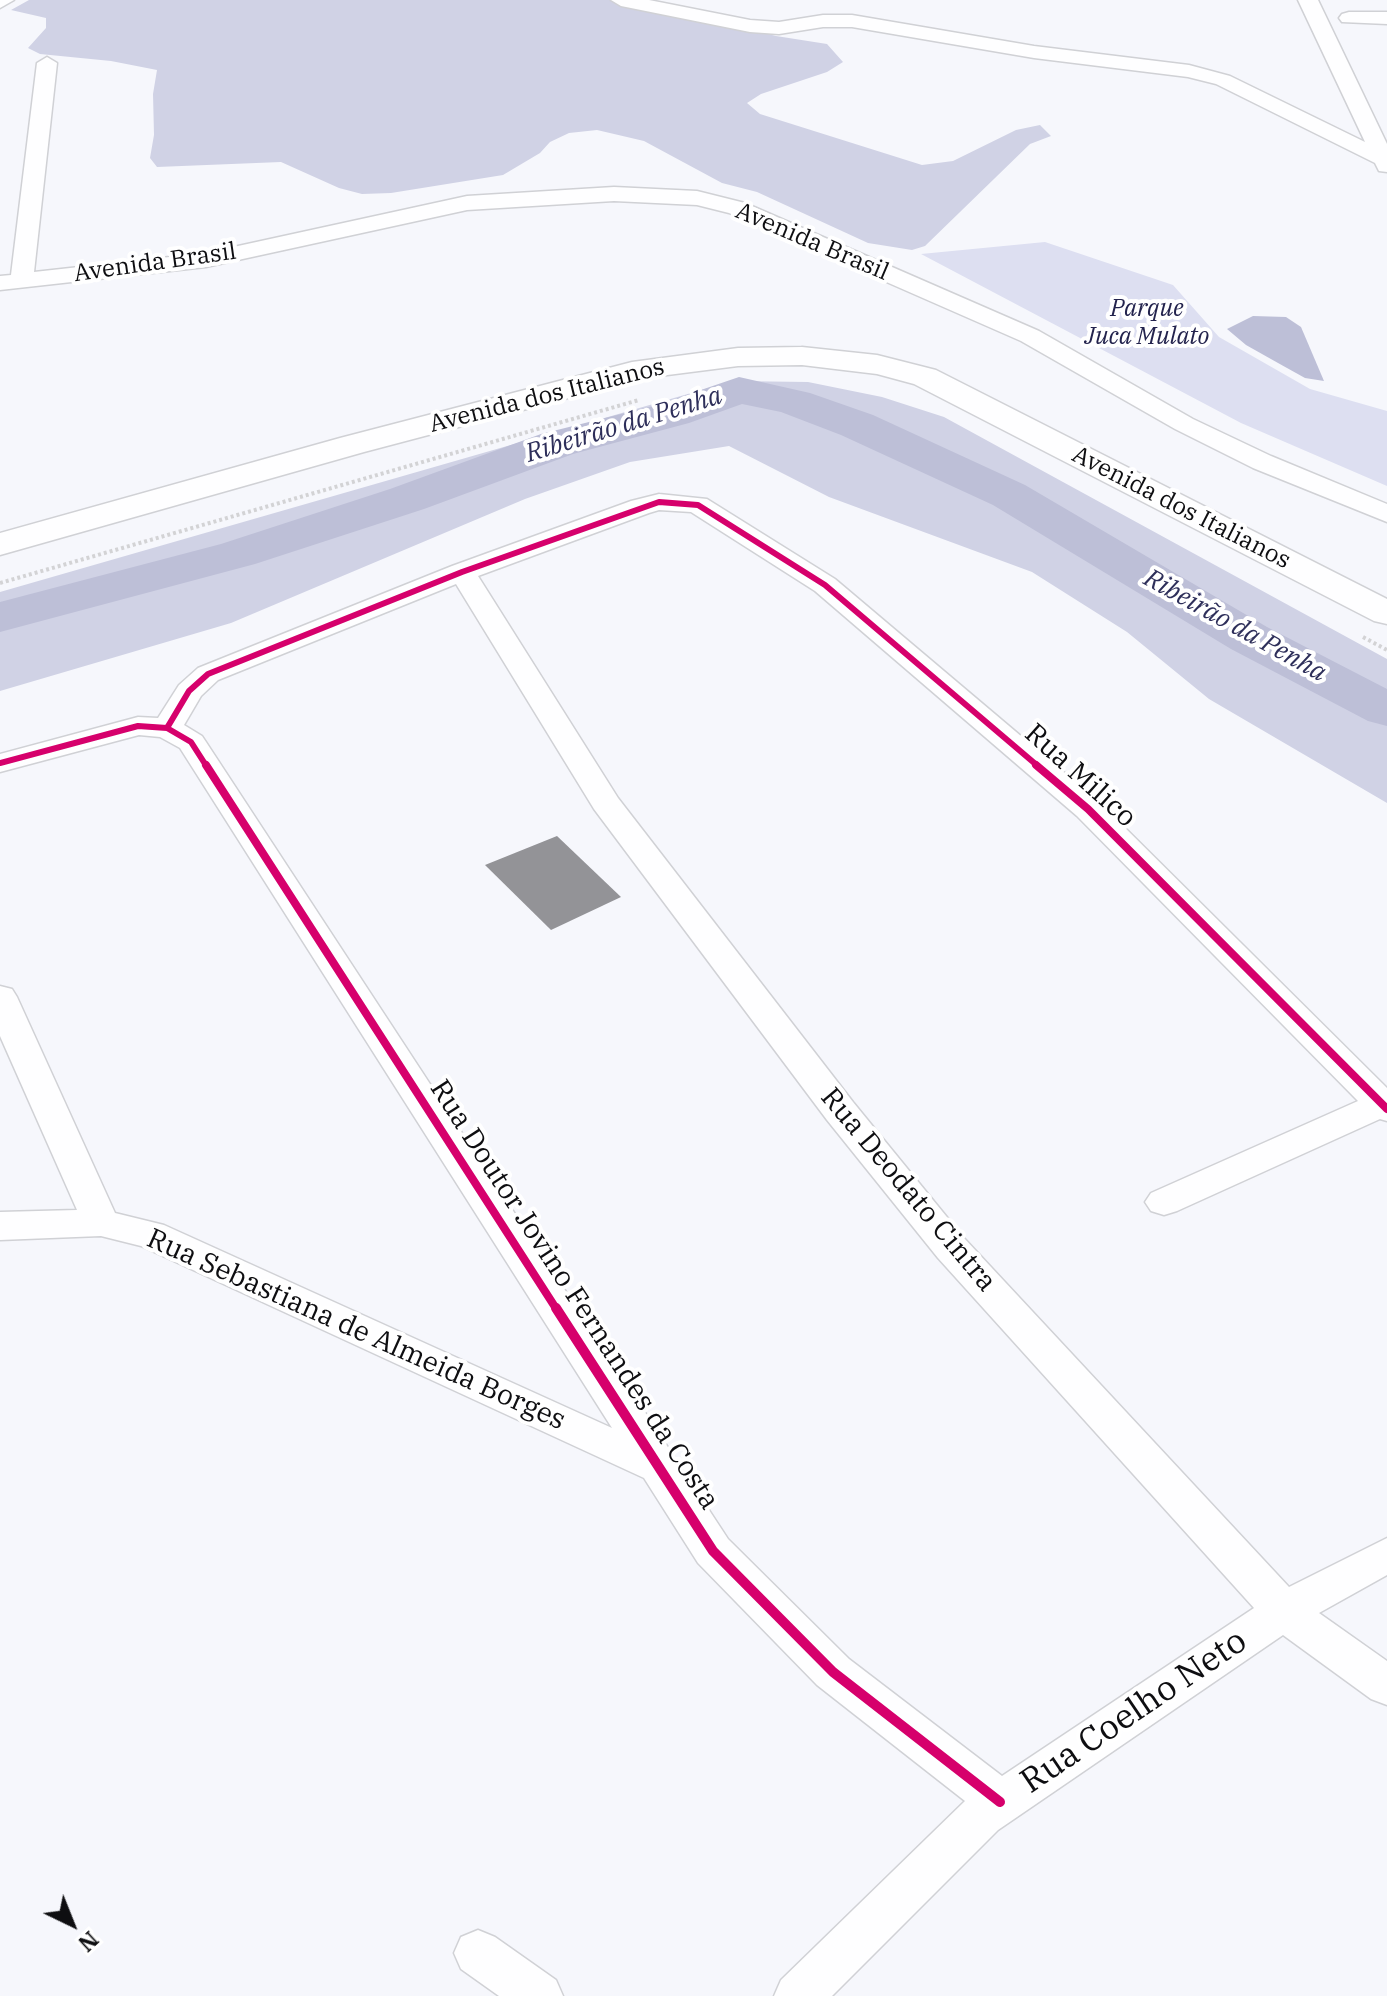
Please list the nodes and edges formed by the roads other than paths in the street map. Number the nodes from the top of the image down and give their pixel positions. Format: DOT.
graph roads {
  1 [pos="621,0"];
  2 [pos="1308,0"];
  3 [pos="1385,0"];
  4 [pos="1387,7"];
  5 [pos="1349,18"];
  6 [pos="1387,18"];
  7 [pos="47,63"];
  8 [pos="1385,162"];
  9 [pos="11,282"];
  10 [pos="1387,514"];
  11 [pos="0,544"];
  12 [pos="462,572"];
  13 [pos="1387,613"];
  14 [pos="179,735"];
  15 [pos="0,763"];
  16 [pos="0,997"];
  17 [pos="1384,1106"];
  18 [pos="1164,1202"];
  19 [pos="101,1223"];
  20 [pos="0,1226"];
  21 [pos="658,1466"];
  22 [pos="1387,1555"];
  23 [pos="1284,1611"];
  24 [pos="1387,1686"];
  25 [pos="1000,1802"];
  26 [pos="478,1953"];
  27 [pos="539,1996"];
  28 [pos="798,1996"];
  1 -- 8 [label="street"];
  2 -- 8 [label="street"];
  3 -- 4 [label="street"];
  5 -- 6 [label="street"];
  7 -- 9 [label="street"];
  9 -- 10 [label="street, Avenida Brasil"];
  11 -- 13 [label="main road, Avenida dos Italianos"];
  12 -- 14 [label="street, Rua Milico"];
  12 -- 17 [label="street, Rua Milico"];
  12 -- 23 [label="street, Rua Deodato Cintra"];
  14 -- 15 [label="street"];
  14 -- 21 [label="street, Rua Doutor Jovino Fernandes da Costa"];
  16 -- 19 [label="street"];
  17 -- 18 [label="street"];
  19 -- 20 [label="street, Rua Sebastiana de Almeida Borges"];
  19 -- 21 [label="street, Rua Sebastiana de Almeida Borges"];
  21 -- 25 [label="street, Rua Doutor Jovino Fernandes da Costa"];
  22 -- 23 [label="street, Rua Coelho Neto"];
  23 -- 24 [label="street, Rua Deodato Cintra"];
  23 -- 25 [label="street, Rua Coelho Neto"];
  25 -- 28 [label="street, Rua Coelho Neto"];
  26 -- 27 [label="street"];
}
